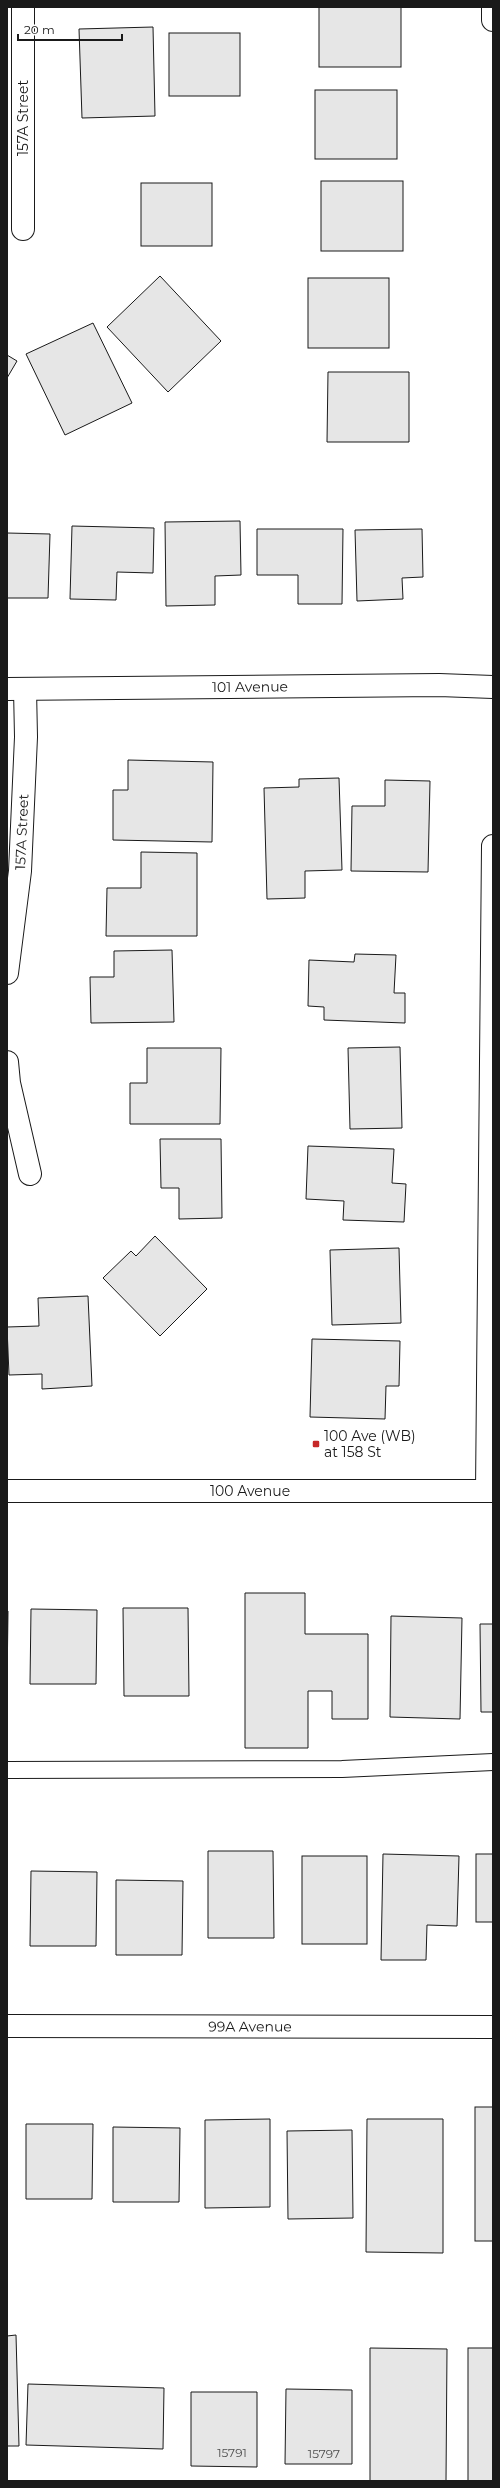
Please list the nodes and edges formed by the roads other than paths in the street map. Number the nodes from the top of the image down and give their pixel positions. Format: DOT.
graph roads {
  1 [pos="23,7"];
  2 [pos="493,7"];
  3 [pos="493,20"];
  4 [pos="23,229"];
  5 [pos="493,687"];
  6 [pos="16,689"];
  7 [pos="493,846"];
  8 [pos="7,973"];
  9 [pos="7,1062"];
  10 [pos="30,1174"];
  11 [pos="7,1491"];
  12 [pos="490,1491"];
  13 [pos="493,1762"];
  14 [pos="7,1770"];
  15 [pos="7,2026"];
  16 [pos="493,2027"];
  1 -- 4 [label="street, 157A Street"];
  2 -- 3 [label="street"];
  5 -- 6 [label="street, 101 Avenue"];
  6 -- 8 [label="street, 157A Street"];
  7 -- 12 [label="street"];
  9 -- 10 [label="street"];
  11 -- 12 [label="street, 100 Avenue"];
  13 -- 14 [label="lane"];
  15 -- 16 [label="street, 99A Avenue"];
}
